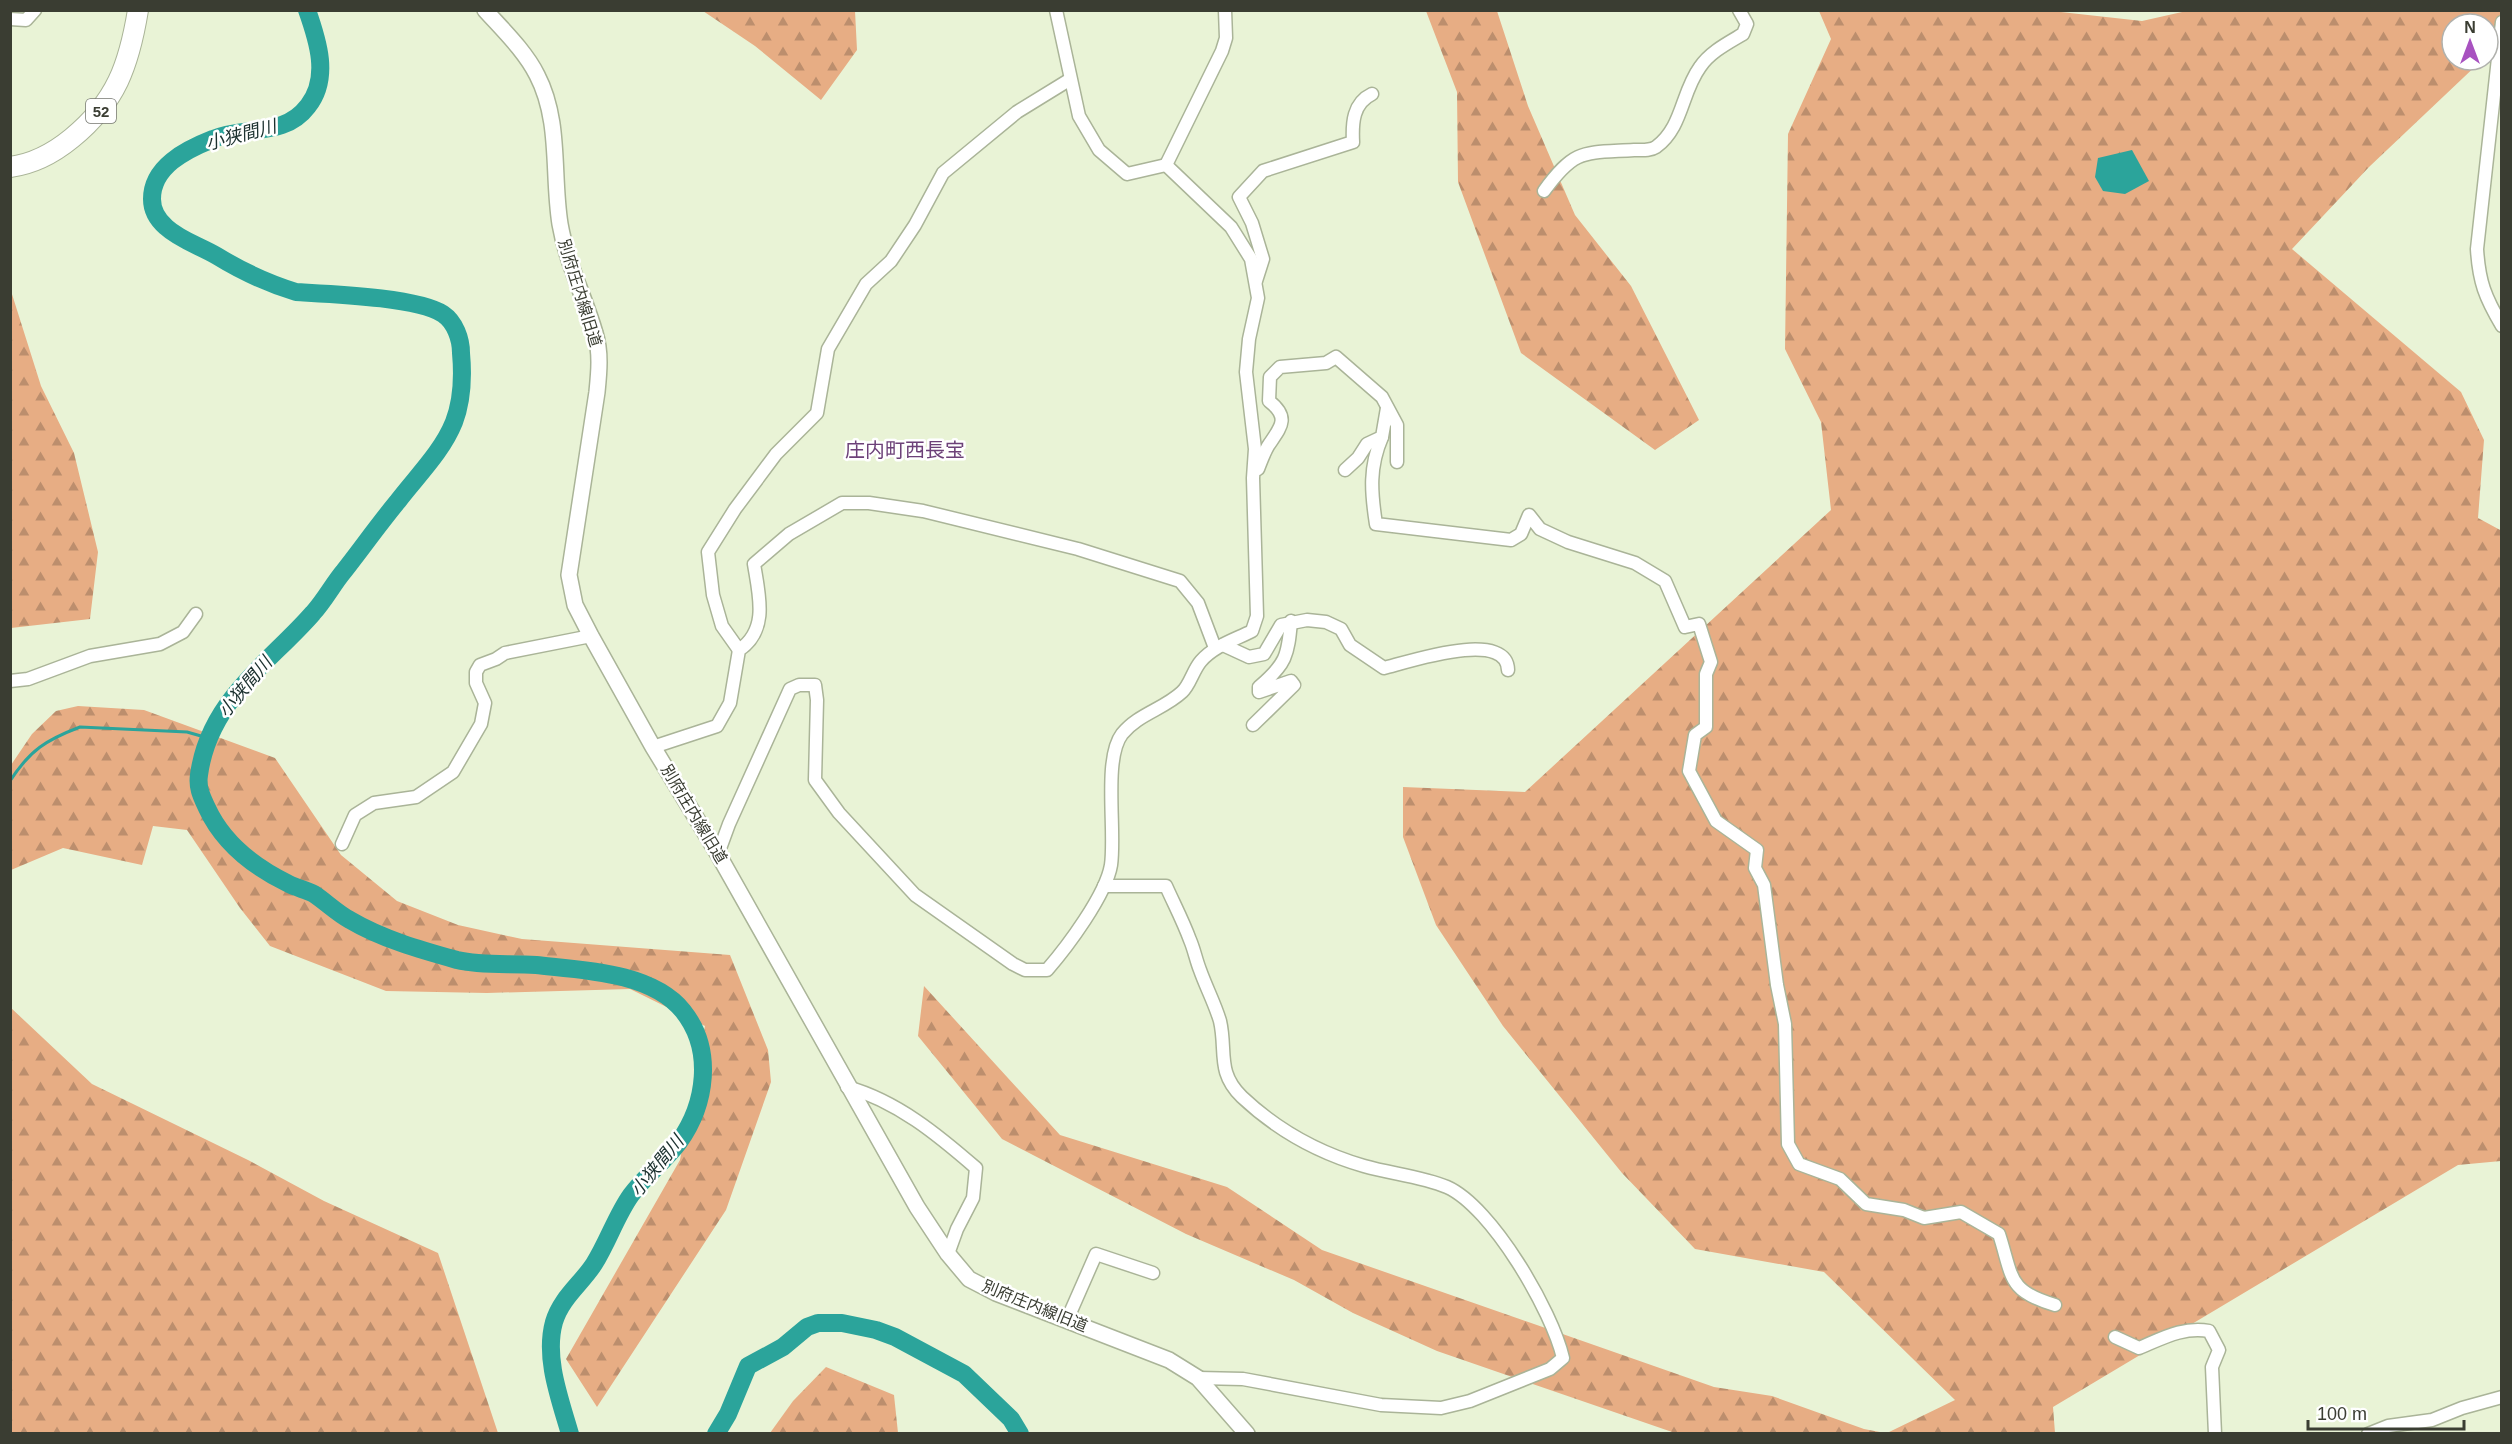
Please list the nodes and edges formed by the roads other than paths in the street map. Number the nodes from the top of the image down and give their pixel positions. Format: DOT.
graph roads {
  1 [pos="35,10"];
  2 [pos="138,10"];
  3 [pos="485,10"];
  4 [pos="1056,10"];
  5 [pos="1226,10"];
  6 [pos="1739,10"];
  7 [pos="10,19"];
  8 [pos="2502,22"];
  9 [pos="1070,80"];
  10 [pos="1372,94"];
  11 [pos="1166,165"];
  12 [pos="10,166"];
  13 [pos="1544,190"];
  14 [pos="1255,282"];
  15 [pos="2502,326"];
  16 [pos="1387,408"];
  17 [pos="1382,437"];
  18 [pos="1397,462"];
  19 [pos="1345,470"];
  20 [pos="1253,478"];
  21 [pos="196,614"];
  22 [pos="1291,621"];
  23 [pos="591,636"];
  24 [pos="1219,647"];
  25 [pos="740,650"];
  26 [pos="1508,670"];
  27 [pos="10,681"];
  28 [pos="1253,725"];
  29 [pos="653,747"];
  30 [pos="342,844"];
  31 [pos="718,854"];
  32 [pos="1104,886"];
  33 [pos="848,1087"];
  34 [pos="948,1254"];
  35 [pos="1154,1273"];
  36 [pos="2055,1305"];
  37 [pos="1067,1320"];
  38 [pos="2115,1337"];
  39 [pos="1198,1378"];
  40 [pos="2502,1397"];
  41 [pos="1247,1434"];
  42 [pos="2215,1434"];
  43 [pos="2368,1434"];
  1 -- 7 [label="street"];
  2 -- 12 [label="main road, 52"];
  3 -- 23 [label="street, 別府庄内線旧道"];
  4 -- 9 [label="street"];
  5 -- 11 [label="street"];
  6 -- 13 [label="street"];
  8 -- 15 [label="street"];
  9 -- 11 [label="street"];
  9 -- 25 [label="street"];
  10 -- 14 [label="street"];
  11 -- 14 [label="street"];
  14 -- 20 [label="street"];
  16 -- 17 [label="street"];
  16 -- 18 [label="street"];
  16 -- 20 [label="street"];
  17 -- 19 [label="street"];
  17 -- 36 [label="street"];
  20 -- 24 [label="street"];
  21 -- 27 [label="street"];
  22 -- 24 [label="street"];
  22 -- 26 [label="street"];
  22 -- 28 [label="street"];
  23 -- 29 [label="street, 別府庄内線旧道"];
  23 -- 30 [label="street"];
  24 -- 25 [label="street"];
  24 -- 32 [label="street"];
  25 -- 29 [label="street"];
  29 -- 31 [label="street, 別府庄内線旧道"];
  31 -- 32 [label="street"];
  31 -- 33 [label="street, 別府庄内線旧道"];
  32 -- 39 [label="street"];
  33 -- 34 [label="street, 別府庄内線旧道"];
  33 -- 34 [label="street"];
  34 -- 37 [label="street, 別府庄内線旧道"];
  35 -- 37 [label="street"];
  37 -- 39 [label="street, 別府庄内線旧道"];
  38 -- 42 [label="street"];
  39 -- 41 [label="street, 別府庄内線旧道"];
  40 -- 43 [label="street"];
}
